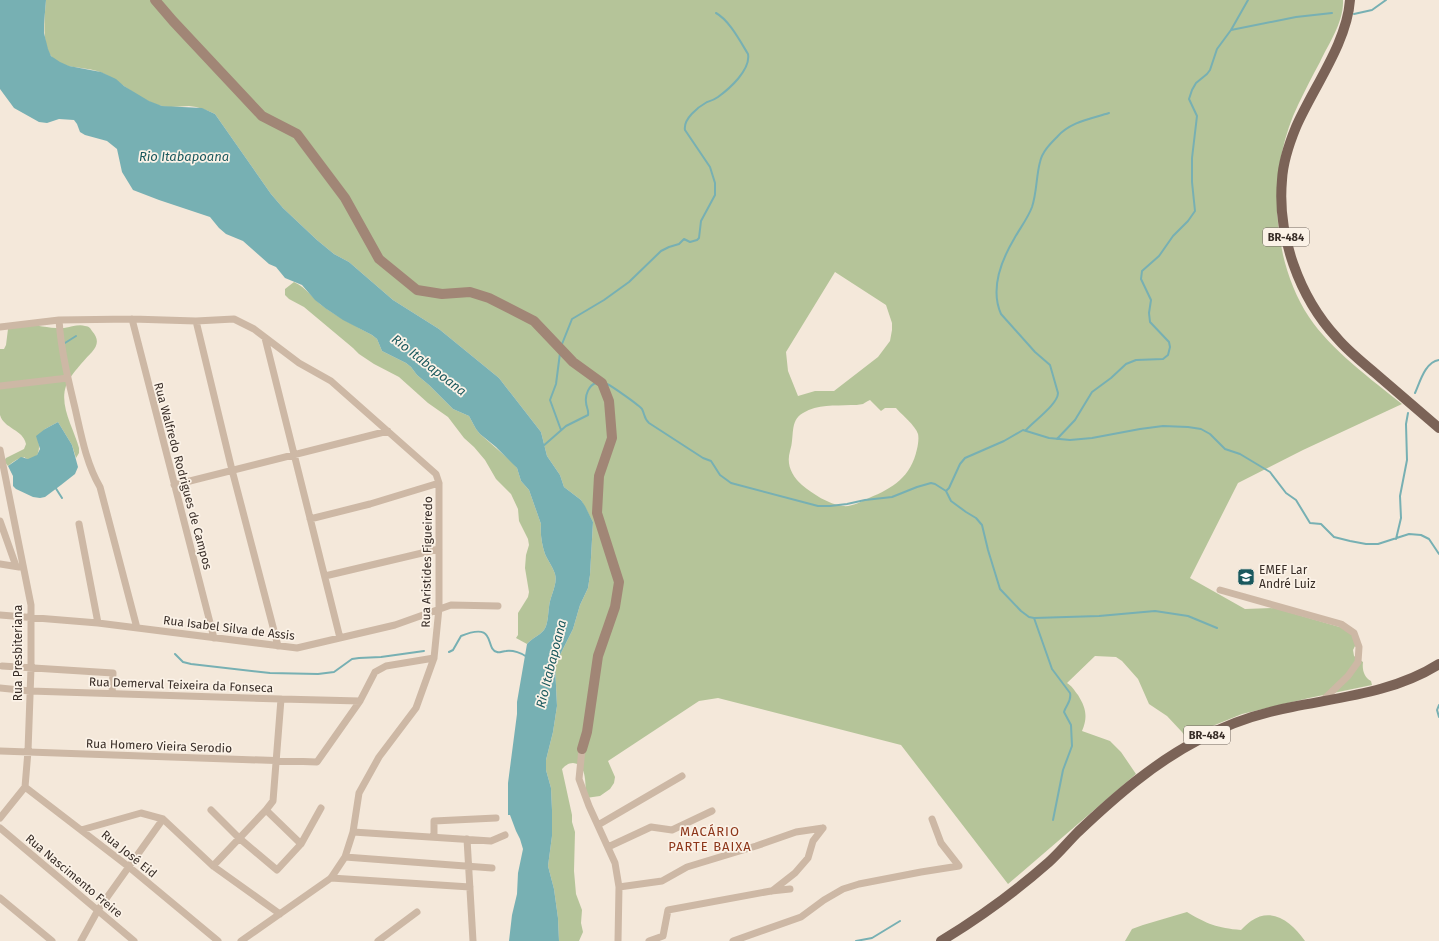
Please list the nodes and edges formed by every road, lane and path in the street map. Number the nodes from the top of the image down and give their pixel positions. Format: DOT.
graph roads {
  1 [pos="155,0"];
  2 [pos="1350,0"];
  3 [pos="132,319"];
  4 [pos="59,320"];
  5 [pos="196,321"];
  6 [pos="0,327"];
  7 [pos="265,338"];
  8 [pos="68,378"];
  9 [pos="0,386"];
  10 [pos="1439,428"];
  11 [pos="388,431"];
  12 [pos="0,450"];
  13 [pos="294,455"];
  14 [pos="232,470"];
  15 [pos="439,483"];
  16 [pos="174,485"];
  17 [pos="310,519"];
  18 [pos="0,521"];
  19 [pos="79,524"];
  20 [pos="439,549"];
  21 [pos="0,564"];
  22 [pos="16,566"];
  23 [pos="23,568"];
  24 [pos="325,576"];
  25 [pos="1220,590"];
  26 [pos="498,606"];
  27 [pos="439,608"];
  28 [pos="0,615"];
  29 [pos="30,618"];
  30 [pos="98,623"];
  31 [pos="137,628"];
  32 [pos="214,638"];
  33 [pos="340,638"];
  34 [pos="278,646"];
  35 [pos="434,658"];
  36 [pos="1439,664"];
  37 [pos="2,666"];
  38 [pos="31,668"];
  39 [pos="0,688"];
  40 [pos="30,691"];
  41 [pos="112,693"];
  42 [pos="281,700"];
  43 [pos="360,701"];
  44 [pos="1322,701"];
  45 [pos="582,749"];
  46 [pos="0,751"];
  47 [pos="28,751"];
  48 [pos="276,762"];
  49 [pos="682,776"];
  50 [pos="25,787"];
  51 [pos="321,808"];
  52 [pos="210,810"];
  53 [pos="266,810"];
  54 [pos="712,811"];
  55 [pos="0,818"];
  56 [pos="496,818"];
  57 [pos="163,819"];
  58 [pos="932,819"];
  59 [pos="598,824"];
  60 [pos="0,828"];
  61 [pos="81,830"];
  62 [pos="353,832"];
  63 [pos="505,835"];
  64 [pos="434,837"];
  65 [pos="240,838"];
  66 [pos="467,839"];
  67 [pos="301,844"];
  68 [pos="608,848"];
  69 [pos="345,857"];
  70 [pos="213,866"];
  71 [pos="468,866"];
  72 [pos="129,867"];
  73 [pos="492,868"];
  74 [pos="331,878"];
  75 [pos="470,887"];
  76 [pos="619,887"];
  77 [pos="790,889"];
  78 [pos="771,891"];
  79 [pos="2,900"];
  80 [pos="0,908"];
  81 [pos="98,910"];
  82 [pos="417,912"];
  83 [pos="280,914"];
  84 [pos="52,941"];
  85 [pos="81,941"];
  86 [pos="134,941"];
  87 [pos="218,941"];
  88 [pos="241,941"];
  89 [pos="378,941"];
  90 [pos="473,941"];
  91 [pos="618,941"];
  92 [pos="649,941"];
  93 [pos="732,941"];
  94 [pos="941,941"];
  1 -- 45 [label="street"];
  2 -- 10 [label="main road, BR-484"];
  3 -- 4 [label="street, Rua Aristides Figueiredo"];
  3 -- 5 [label="street, Rua Aristides Figueiredo"];
  3 -- 16 [label="street, Rua Walfredo Rodrigues de Campos"];
  4 -- 6 [label="street, Rua Aristides Figueiredo"];
  4 -- 8 [label="street"];
  5 -- 7 [label="street, Rua Aristides Figueiredo"];
  5 -- 14 [label="street"];
  7 -- 11 [label="street, Rua Aristides Figueiredo"];
  7 -- 13 [label="street"];
  8 -- 9 [label="street"];
  8 -- 31 [label="street"];
  11 -- 13 [label="street"];
  11 -- 15 [label="street, Rua Aristides Figueiredo"];
  12 -- 23 [label="street, Rua Presbiteriana"];
  13 -- 14 [label="street"];
  13 -- 17 [label="street"];
  14 -- 16 [label="street"];
  14 -- 34 [label="street"];
  15 -- 17 [label="street"];
  15 -- 20 [label="street, Rua Aristides Figueiredo"];
  16 -- 32 [label="street, Rua Walfredo Rodrigues de Campos"];
  17 -- 24 [label="street"];
  18 -- 22 [label="street"];
  19 -- 30 [label="street"];
  20 -- 24 [label="street"];
  20 -- 27 [label="street, Rua Aristides Figueiredo"];
  21 -- 22 [label="street"];
  22 -- 23 [label="street"];
  23 -- 29 [label="street, Rua Presbiteriana"];
  24 -- 33 [label="street"];
  25 -- 44 [label="street"];
  26 -- 27 [label="street, Rua Isabel Silva de Assis"];
  27 -- 33 [label="street, Rua Isabel Silva de Assis"];
  27 -- 35 [label="street, Rua Aristides Figueiredo"];
  28 -- 29 [label="street, Rua Isabel Silva de Assis"];
  29 -- 30 [label="street, Rua Isabel Silva de Assis"];
  29 -- 38 [label="street, Rua Presbiteriana"];
  30 -- 31 [label="street, Rua Isabel Silva de Assis"];
  31 -- 32 [label="street, Rua Isabel Silva de Assis"];
  32 -- 34 [label="street, Rua Isabel Silva de Assis"];
  33 -- 34 [label="street, Rua Isabel Silva de Assis"];
  35 -- 43 [label="street"];
  35 -- 62 [label="street, Rua Aristides Figueiredo"];
  36 -- 44 [label="main road, BR-484"];
  37 -- 38 [label="street"];
  38 -- 40 [label="street, Rua Presbiteriana"];
  38 -- 41 [label="street"];
  39 -- 40 [label="street, Rua Demerval Teixeira da Fonseca"];
  40 -- 41 [label="street, Rua Demerval Teixeira da Fonseca"];
  40 -- 47 [label="street, Rua Presbiteriana"];
  41 -- 42 [label="street, Rua Demerval Teixeira da Fonseca"];
  42 -- 43 [label="street, Rua Demerval Teixeira da Fonseca"];
  42 -- 48 [label="street"];
  43 -- 48 [label="street, Rua Homero Vieira Serodio"];
  44 -- 94 [label="main road, BR-484"];
  45 -- 59 [label="street"];
  46 -- 47 [label="street, Rua Homero Vieira Serodio"];
  47 -- 48 [label="street, Rua Homero Vieira Serodio"];
  47 -- 50 [label="street, Rua Presbiteriana"];
  48 -- 53 [label="street"];
  49 -- 59 [label="street"];
  50 -- 55 [label="street"];
  50 -- 61 [label="street, Rua José Eid"];
  51 -- 67 [label="street"];
  52 -- 65 [label="street"];
  53 -- 65 [label="street"];
  53 -- 67 [label="street"];
  54 -- 68 [label="street"];
  56 -- 64 [label="street"];
  57 -- 61 [label="street"];
  57 -- 70 [label="street"];
  57 -- 72 [label="street"];
  58 -- 93 [label="street"];
  59 -- 68 [label="street"];
  60 -- 81 [label="street, Rua Nascimento Freire"];
  61 -- 72 [label="street, Rua José Eid"];
  62 -- 64 [label="street"];
  62 -- 69 [label="street, Rua Aristides Figueiredo"];
  63 -- 66 [label="street"];
  64 -- 66 [label="street"];
  65 -- 67 [label="street"];
  65 -- 70 [label="street"];
  66 -- 71 [label="street"];
  68 -- 76 [label="street"];
  69 -- 71 [label="street"];
  69 -- 74 [label="street, Rua Aristides Figueiredo"];
  70 -- 83 [label="street"];
  71 -- 73 [label="street"];
  71 -- 75 [label="street"];
  72 -- 81 [label="street"];
  72 -- 87 [label="street, Rua José Eid"];
  74 -- 75 [label="street"];
  74 -- 83 [label="street, Rua Aristides Figueiredo"];
  75 -- 90 [label="street"];
  76 -- 78 [label="street"];
  76 -- 91 [label="street"];
  77 -- 78 [label="street"];
  78 -- 92 [label="street"];
  79 -- 80 [label="street"];
  79 -- 84 [label="street"];
  81 -- 85 [label="street"];
  81 -- 86 [label="street, Rua Nascimento Freire"];
  82 -- 89 [label="street"];
  83 -- 88 [label="street, Rua Aristides Figueiredo"];
}
